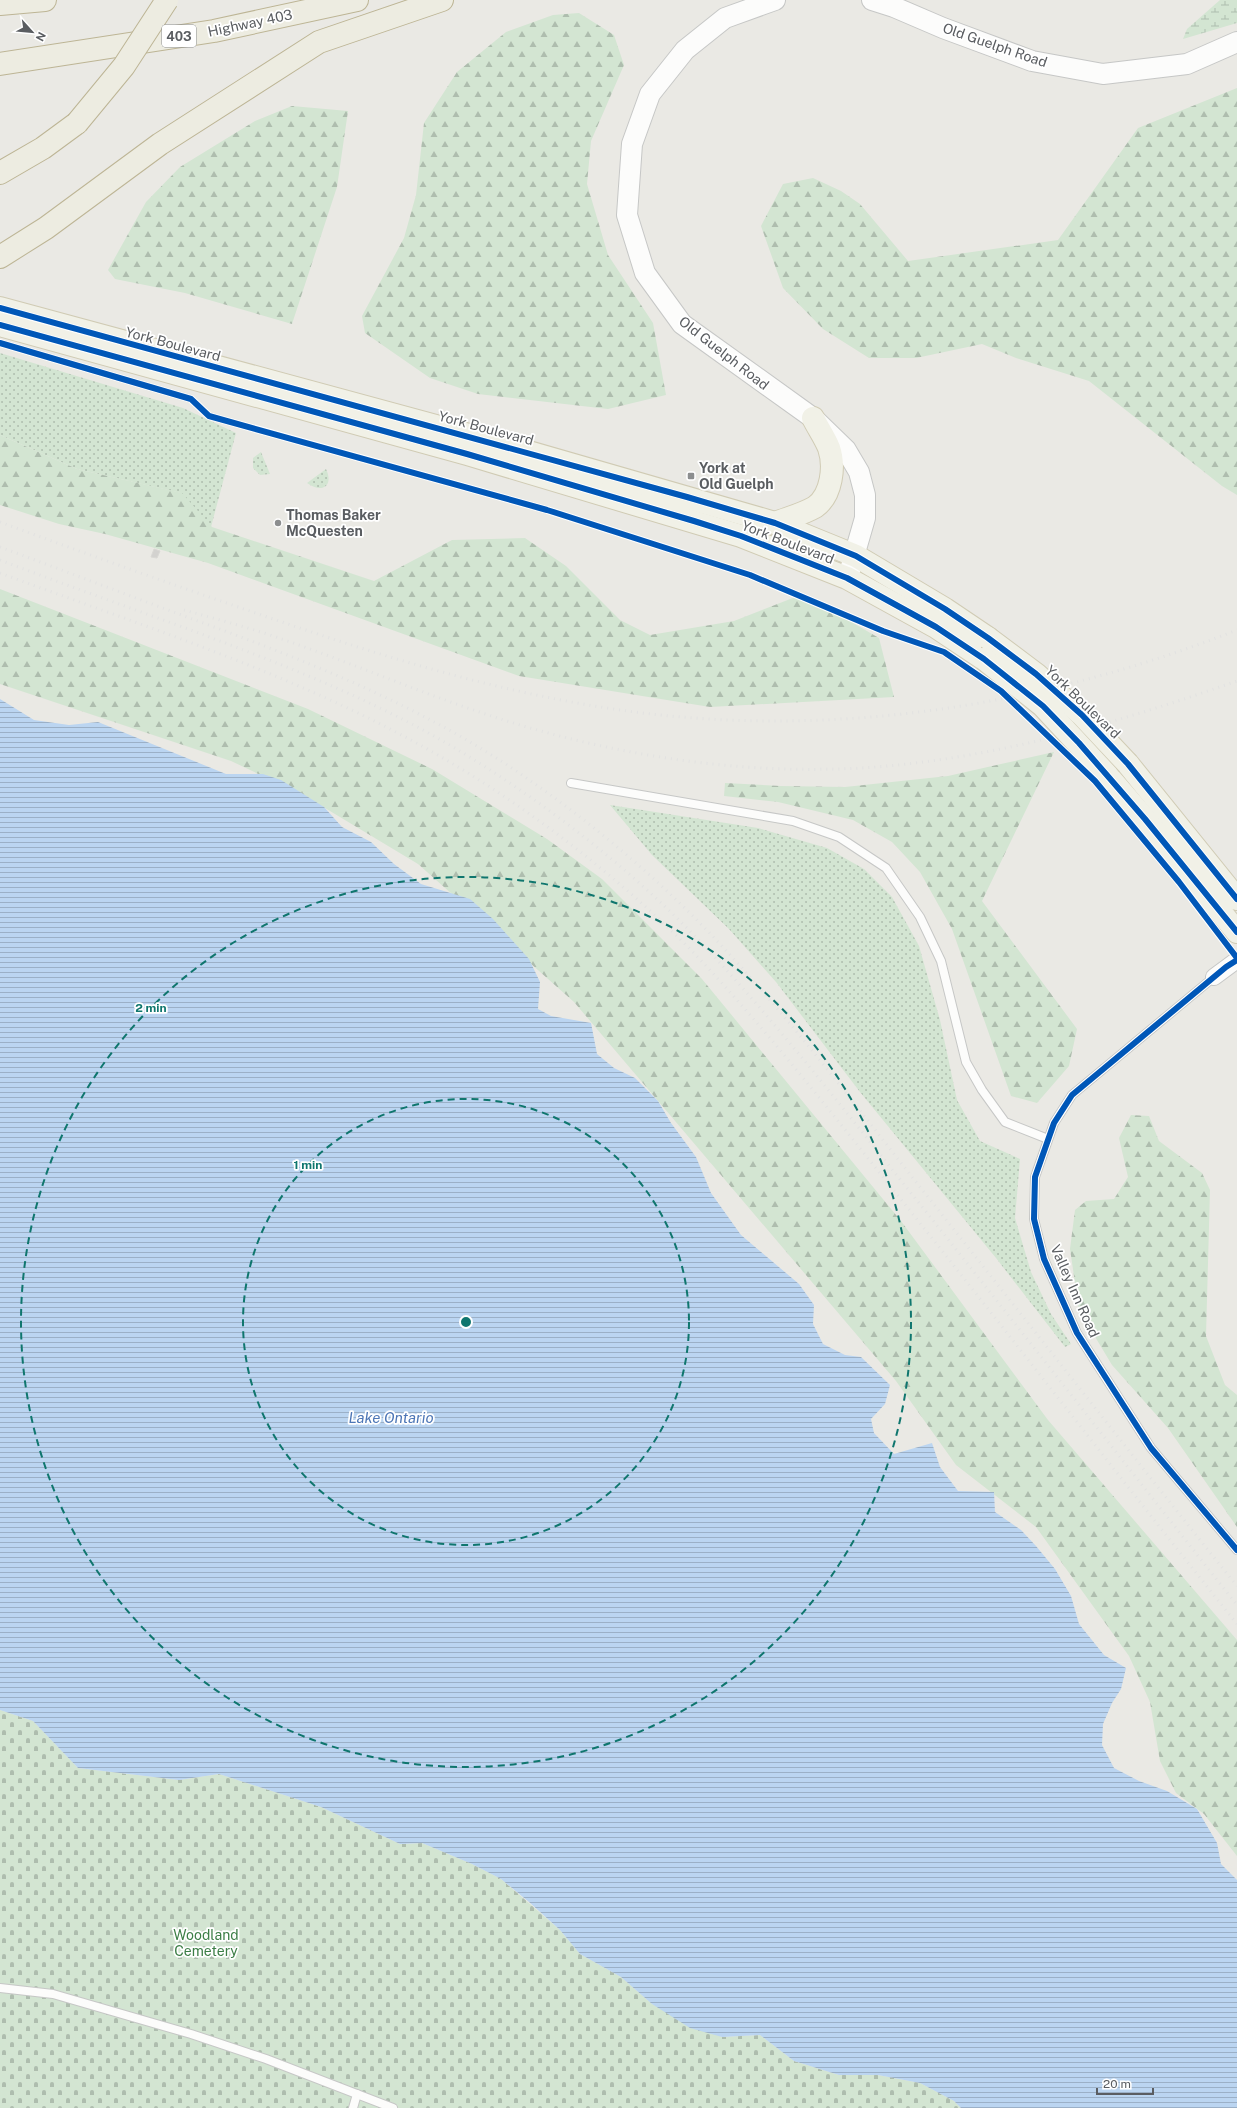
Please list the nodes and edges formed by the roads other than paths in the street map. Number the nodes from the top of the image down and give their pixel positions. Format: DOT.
graph roads {
  1 [pos="45,0"];
  2 [pos="167,0"];
  3 [pos="357,0"];
  4 [pos="442,0"];
  5 [pos="775,0"];
  6 [pos="872,0"];
  7 [pos="0,4"];
  8 [pos="1237,42"];
  9 [pos="0,64"];
  10 [pos="0,173"];
  11 [pos="0,257"];
  12 [pos="0,308"];
  13 [pos="0,325"];
  14 [pos="813,418"];
  15 [pos="775,523"];
  16 [pos="856,556"];
  17 [pos="847,578"];
  18 [pos="571,783"];
  19 [pos="1237,899"];
  20 [pos="1237,932"];
  21 [pos="1237,960"];
  22 [pos="1214,977"];
  23 [pos="1048,1138"];
  24 [pos="1237,1550"];
  25 [pos="0,1988"];
  26 [pos="356,2094"];
  27 [pos="353,2108"];
  28 [pos="393,2108"];
  1 -- 7 [label="highway"];
  2 -- 10 [label="highway, bridge"];
  3 -- 9 [label="highway, Highway 403 / 403"];
  4 -- 11 [label="highway"];
  5 -- 14 [label="street, Old Guelph Road"];
  6 -- 8 [label="street, Old Guelph Road"];
  12 -- 15 [label="main road, York Boulevard"];
  13 -- 17 [label="main road, York Boulevard"];
  14 -- 15 [label="main road"];
  14 -- 16 [label="street, Old Guelph Road"];
  15 -- 16 [label="main road, York Boulevard"];
  16 -- 17 [label="street, Old Guelph Road"];
  16 -- 19 [label="main road, York Boulevard, bridge"];
  17 -- 20 [label="main road, York Boulevard, bridge"];
  18 -- 23 [label="lane"];
  21 -- 22 [label="street, Valley Inn Road"];
  22 -- 23 [label="lane, Valley Inn Road"];
  23 -- 24 [label="lane, Valley Inn Road"];
  25 -- 26 [label="lane"];
  26 -- 27 [label="lane"];
  26 -- 28 [label="lane"];
}
